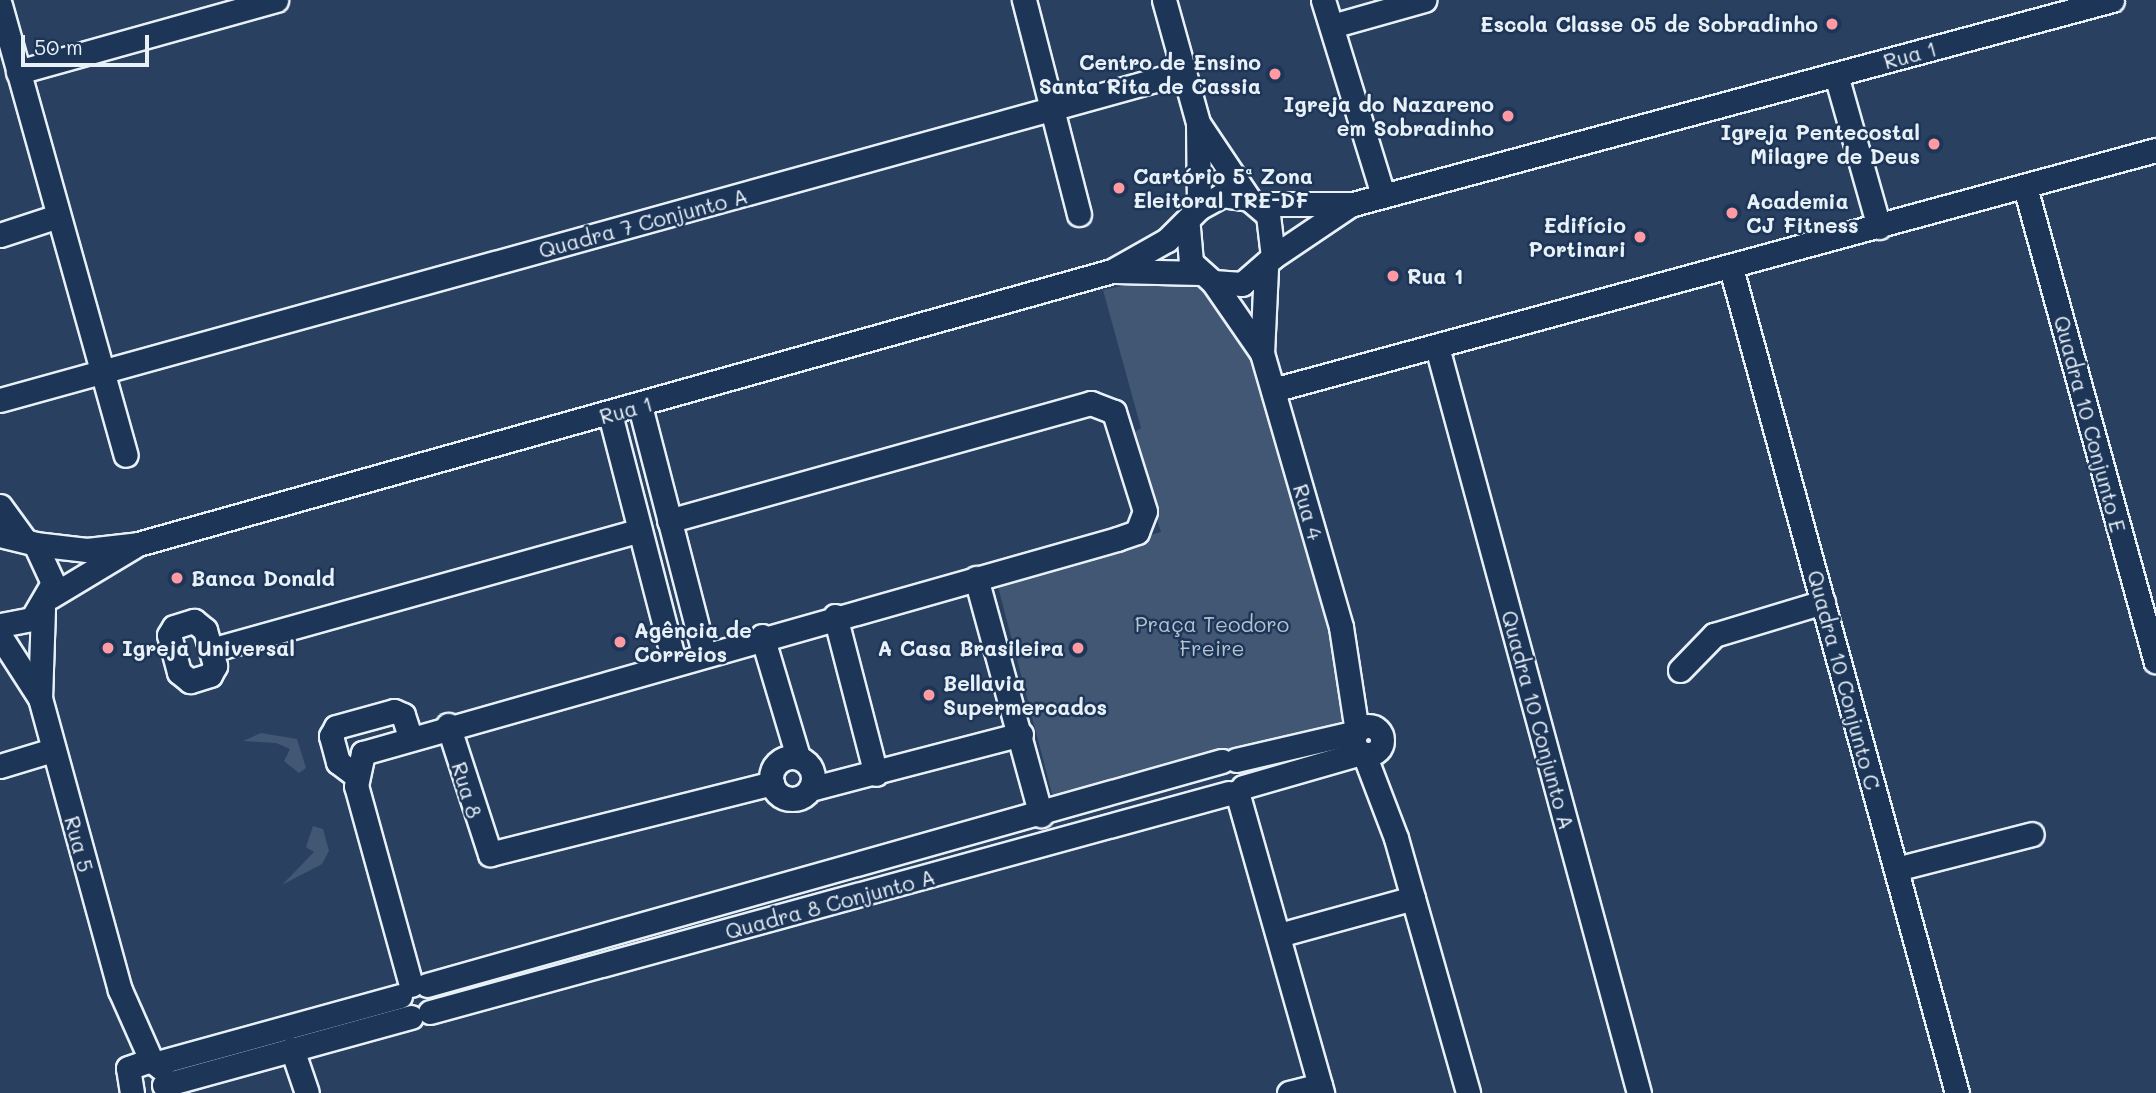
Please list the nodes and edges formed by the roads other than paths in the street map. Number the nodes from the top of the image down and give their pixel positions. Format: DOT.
graph roads {
  1 [pos="276,0"];
  2 [pos="1024,0"];
  3 [pos="1164,0"];
  4 [pos="1323,0"];
  5 [pos="1424,0"];
  6 [pos="2112,0"];
  7 [pos="0,5"];
  8 [pos="1332,26"];
  9 [pos="18,72"];
  10 [pos="1184,72"];
  11 [pos="1836,75"];
  12 [pos="1054,111"];
  13 [pos="1198,123"];
  14 [pos="2156,150"];
  15 [pos="2025,187"];
  16 [pos="1383,195"];
  17 [pos="1254,201"];
  18 [pos="1353,204"];
  19 [pos="1079,214"];
  20 [pos="58,216"];
  21 [pos="1193,216"];
  22 [pos="1879,227"];
  23 [pos="0,235"];
  24 [pos="1269,263"];
  25 [pos="1731,268"];
  26 [pos="1112,271"];
  27 [pos="1206,277"];
  28 [pos="1437,347"];
  29 [pos="1262,353"];
  30 [pos="101,370"];
  31 [pos="1273,390"];
  32 [pos="0,400"];
  33 [pos="640,406"];
  34 [pos="610,414"];
  35 [pos="126,455"];
  36 [pos="656,468"];
  37 [pos="626,476"];
  38 [pos="0,506"];
  39 [pos="670,521"];
  40 [pos="640,530"];
  41 [pos="0,536"];
  42 [pos="29,541"];
  43 [pos="138,544"];
  44 [pos="976,578"];
  45 [pos="1823,602"];
  46 [pos="47,603"];
  47 [pos="694,614"];
  48 [pos="835,616"];
  49 [pos="664,621"];
  50 [pos="0,625"];
  51 [pos="0,636"];
  52 [pos="762,636"];
  53 [pos="211,650"];
  54 [pos="704,653"];
  55 [pos="2156,660"];
  56 [pos="674,662"];
  57 [pos="1680,670"];
  58 [pos="40,698"];
  59 [pos="448,724"];
  60 [pos="1021,734"];
  61 [pos="410,736"];
  62 [pos="1365,741"];
  63 [pos="53,750"];
  64 [pos="798,757"];
  65 [pos="1229,761"];
  66 [pos="0,766"];
  67 [pos="354,774"];
  68 [pos="876,774"];
  69 [pos="772,783"];
  70 [pos="810,789"];
  71 [pos="1236,790"];
  72 [pos="1041,816"];
  73 [pos="2032,834"];
  74 [pos="902,854"];
  75 [pos="868,863"];
  76 [pos="1896,869"];
  77 [pos="911,882"];
  78 [pos="878,891"];
  79 [pos="1413,898"];
  80 [pos="1279,935"];
  81 [pos="413,989"];
  82 [pos="120,990"];
  83 [pos="420,1014"];
  84 [pos="292,1049"];
  85 [pos="128,1068"];
  86 [pos="158,1081"];
  87 [pos="1321,1089"];
  88 [pos="132,1093"];
  89 [pos="307,1093"];
  90 [pos="1289,1093"];
  91 [pos="1468,1093"];
  92 [pos="1639,1093"];
  93 [pos="1958,1093"];
  1 -- 9 [label="street"];
  2 -- 12 [label="street"];
  3 -- 10 [label="street"];
  4 -- 8 [label="street"];
  5 -- 8 [label="street"];
  6 -- 11 [label="street, Rua 1"];
  7 -- 9 [label="street"];
  8 -- 16 [label="street"];
  9 -- 20 [label="street"];
  10 -- 12 [label="street, Quadra 7 Conjunto A"];
  10 -- 13 [label="street"];
  11 -- 16 [label="street, Rua 1"];
  11 -- 22 [label="street"];
  12 -- 19 [label="street"];
  12 -- 30 [label="street, Quadra 7 Conjunto A"];
  13 -- 17 [label="street"];
  13 -- 21 [label="street"];
  14 -- 15 [label="street"];
  15 -- 22 [label="street"];
  15 -- 55 [label="street, Quadra 10 Conjunto E"];
  16 -- 18 [label="street, Rua 1"];
  17 -- 18 [label="street"];
  17 -- 21 [label="street"];
  17 -- 24 [label="street"];
  18 -- 24 [label="street"];
  20 -- 23 [label="street"];
  20 -- 30 [label="street"];
  21 -- 26 [label="street"];
  21 -- 27 [label="street"];
  22 -- 25 [label="street"];
  24 -- 27 [label="street"];
  24 -- 29 [label="street"];
  25 -- 28 [label="street"];
  25 -- 45 [label="street, Quadra 10 Conjunto C"];
  26 -- 27 [label="street"];
  26 -- 33 [label="street, Rua 1"];
  27 -- 29 [label="street"];
  28 -- 31 [label="street"];
  28 -- 92 [label="street, Quadra 10 Conjunto A"];
  29 -- 31 [label="street, Rua 4"];
  30 -- 32 [label="street, Quadra 7 Conjunto A"];
  30 -- 35 [label="street"];
  31 -- 62 [label="street, Rua 4"];
  33 -- 34 [label="street, Rua 1"];
  33 -- 36 [label="street"];
  34 -- 37 [label="street"];
  34 -- 43 [label="street, Rua 1"];
  36 -- 37 [label="street"];
  36 -- 39 [label="street"];
  37 -- 40 [label="street"];
  38 -- 42 [label="street"];
  39 -- 44 [label="street"];
  39 -- 47 [label="street"];
  40 -- 49 [label="street"];
  40 -- 53 [label="street"];
  41 -- 42 [label="street"];
  42 -- 43 [label="street"];
  42 -- 46 [label="street"];
  43 -- 46 [label="street"];
  44 -- 48 [label="street"];
  44 -- 60 [label="street"];
  45 -- 57 [label="street"];
  45 -- 76 [label="street, Quadra 10 Conjunto C"];
  46 -- 50 [label="street"];
  46 -- 58 [label="street"];
  47 -- 49 [label="street"];
  47 -- 54 [label="street"];
  48 -- 52 [label="street"];
  48 -- 68 [label="street"];
  49 -- 56 [label="street"];
  51 -- 58 [label="street"];
  52 -- 54 [label="street"];
  52 -- 64 [label="street"];
  54 -- 56 [label="street"];
  56 -- 59 [label="street"];
  58 -- 63 [label="street, Rua 5"];
  59 -- 61 [label="street"];
  59 -- 69 [label="street, Rua 8"];
  60 -- 68 [label="street"];
  60 -- 72 [label="street"];
  61 -- 67 [label="street"];
  61 -- 67 [label="street"];
  62 -- 65 [label="street, Quadra 8 Conjunto A"];
  62 -- 71 [label="street, Quadra 8 Conjunto A"];
  62 -- 79 [label="street, Rua 4"];
  63 -- 66 [label="street"];
  63 -- 82 [label="street, Rua 5"];
  64 -- 69 [label="street"];
  64 -- 70 [label="street"];
  65 -- 71 [label="street"];
  65 -- 72 [label="street, Quadra 8 Conjunto A"];
  67 -- 81 [label="street"];
  68 -- 70 [label="street"];
  69 -- 70 [label="street"];
  71 -- 77 [label="street, Quadra 8 Conjunto A"];
  71 -- 80 [label="street"];
  72 -- 74 [label="street, Quadra 8 Conjunto A"];
  73 -- 76 [label="street"];
  74 -- 75 [label="street, Quadra 8 Conjunto A"];
  74 -- 77 [label="street"];
  75 -- 78 [label="street"];
  75 -- 81 [label="street, Quadra 8 Conjunto A"];
  76 -- 93 [label="street, Quadra 10 Conjunto C"];
  77 -- 78 [label="street, Quadra 8 Conjunto A"];
  78 -- 83 [label="street, Quadra 8 Conjunto A"];
  79 -- 80 [label="street"];
  79 -- 91 [label="street"];
  80 -- 87 [label="street"];
  81 -- 83 [label="street"];
  81 -- 83 [label="street"];
  81 -- 86 [label="street, Quadra 8 Conjunto A"];
  82 -- 85 [label="street"];
  82 -- 86 [label="street"];
  83 -- 84 [label="street, Quadra 8 Conjunto A"];
  84 -- 86 [label="street, Quadra 8 Conjunto A"];
  84 -- 89 [label="street"];
  85 -- 86 [label="street"];
  85 -- 88 [label="street"];
  87 -- 90 [label="street"];
}
